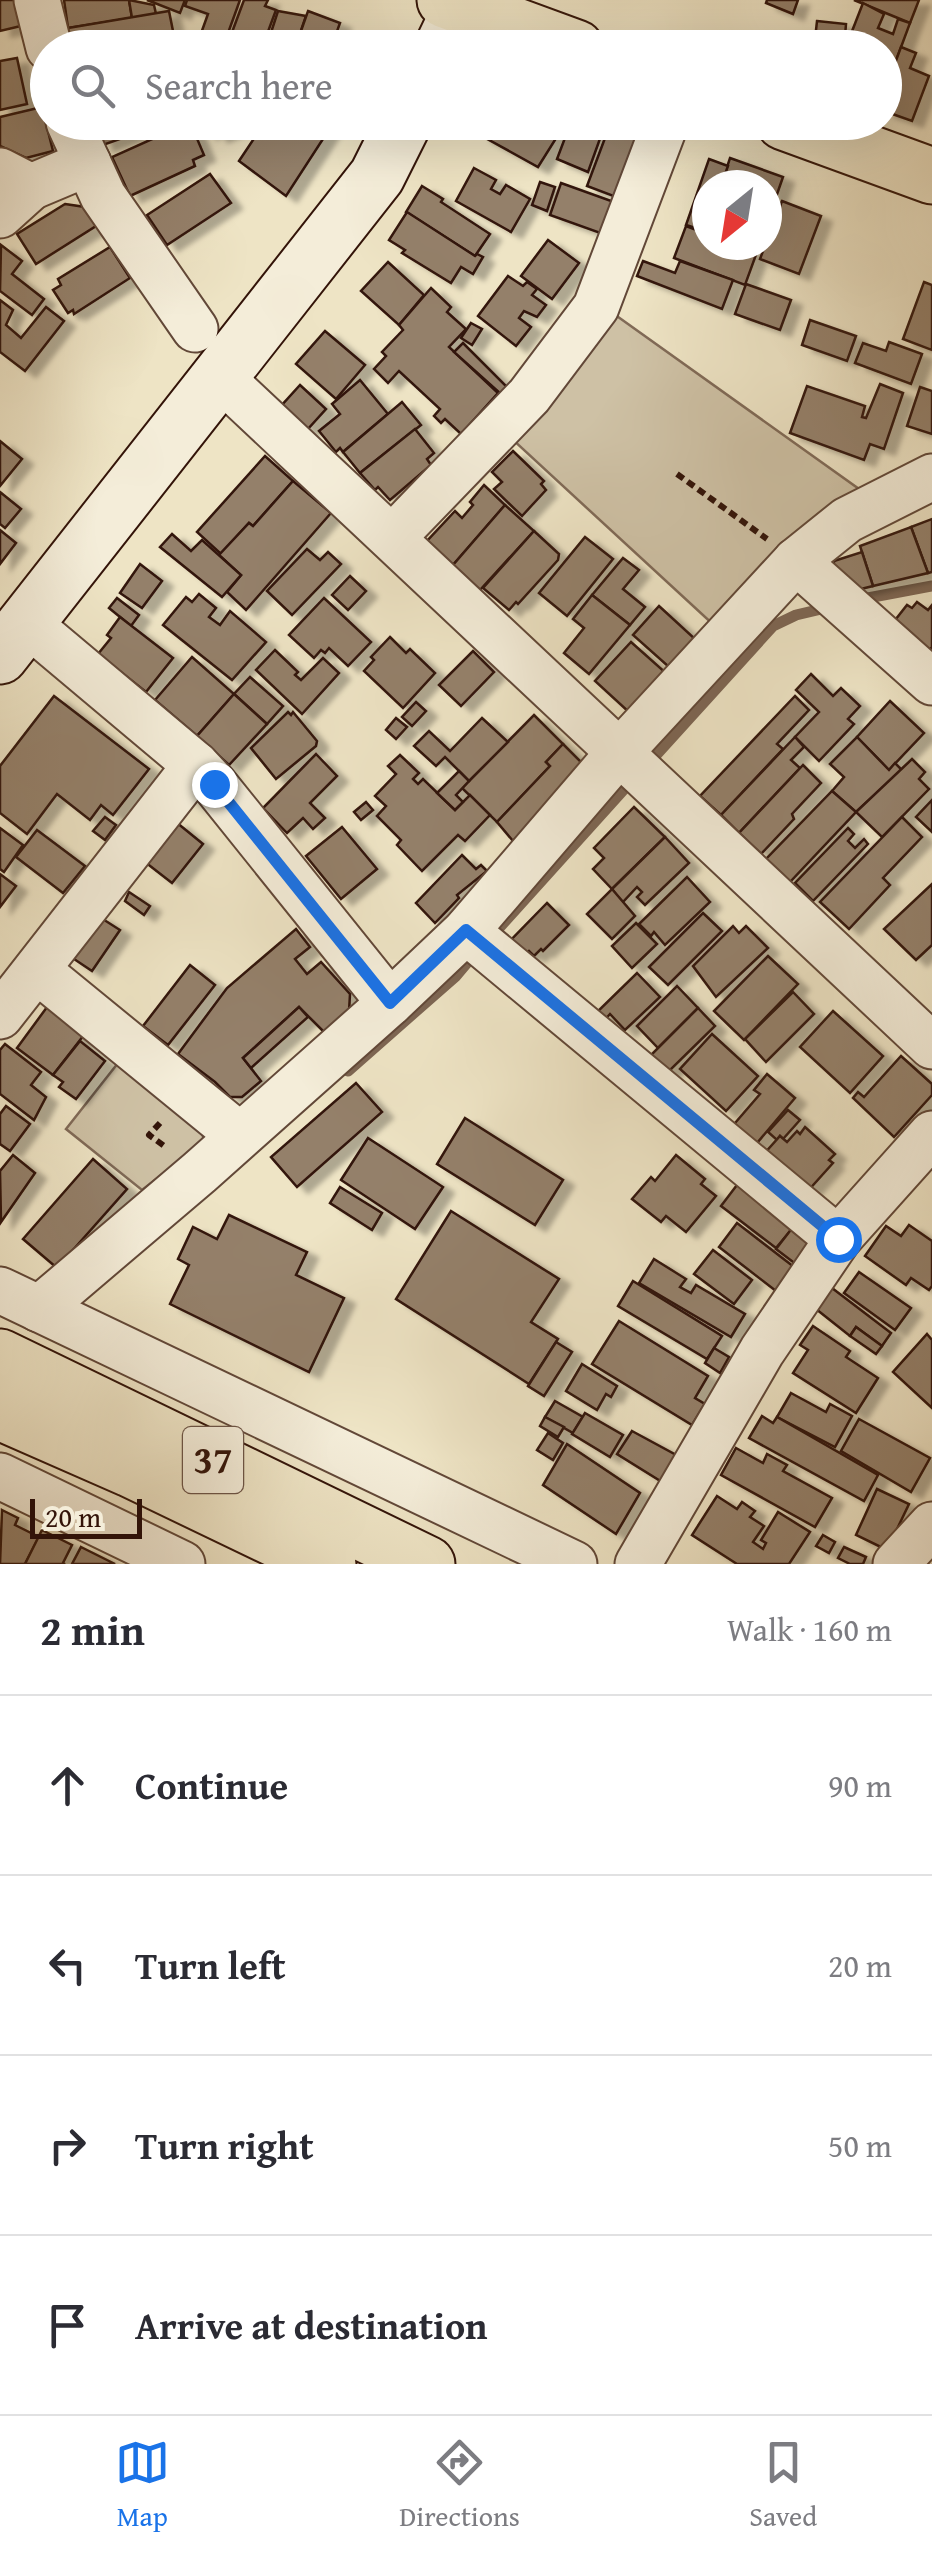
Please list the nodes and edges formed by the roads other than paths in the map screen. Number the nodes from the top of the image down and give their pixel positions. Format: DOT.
graph roads {
  1 [pos="37,0"];
  2 [pos="454,14"];
  3 [pos="44,30"];
  4 [pos="511,30"];
  5 [pos="77,140"];
  6 [pos="395,140"];
  7 [pos="659,140"];
  8 [pos="833,140"];
  9 [pos="88,164"];
  10 [pos="932,176"];
  11 [pos="10,191"];
  12 [pos="195,329"];
  13 [pos="221,378"];
  14 [pos="932,477"];
  15 [pos="393,537"];
  16 [pos="808,572"];
  17 [pos="14,639"];
  18 [pos="932,682"];
  19 [pos="196,765"];
  20 [pos="632,766"];
  21 [pos="479,941"];
  22 [pos="37,970"];
  23 [pos="390,1003"];
  24 [pos="0,1016"];
  25 [pos="932,1046"];
  26 [pos="932,1134"];
  27 [pos="239,1135"];
  28 [pos="838,1239"];
  29 [pos="20,1299"];
  30 [pos="0,1357"];
  31 [pos="0,1412"];
  32 [pos="0,1476"];
  33 [pos="932,1525"];
  34 [pos="182,1564"];
  35 [pos="328,1564"];
  36 [pos="427,1564"];
  37 [pos="574,1564"];
  38 [pos="638,1564"];
  39 [pos="896,1564"];
  1 -- 3 [label="street"];
  2 -- 4 [label="main road"];
  5 -- 9 [label="street"];
  6 -- 13 [label="street"];
  7 -- 15 [label="street"];
  8 -- 10 [label="main road"];
  9 -- 11 [label="street"];
  9 -- 12 [label="street"];
  13 -- 15 [label="street"];
  13 -- 17 [label="street"];
  14 -- 16 [label="street"];
  15 -- 20 [label="street"];
  16 -- 18 [label="street"];
  16 -- 20 [label="street"];
  17 -- 19 [label="street"];
  19 -- 22 [label="street"];
  19 -- 23 [label="street"];
  20 -- 21 [label="street"];
  20 -- 25 [label="street"];
  21 -- 23 [label="street"];
  21 -- 28 [label="street"];
  22 -- 24 [label="street"];
  22 -- 27 [label="street"];
  23 -- 27 [label="street"];
  26 -- 28 [label="street"];
  27 -- 29 [label="street"];
  28 -- 38 [label="street"];
  29 -- 37 [label="street"];
  30 -- 36 [label="main road, 37"];
  31 -- 35 [label="main road, 37"];
  32 -- 34 [label="street"];
  33 -- 39 [label="street"];
}
